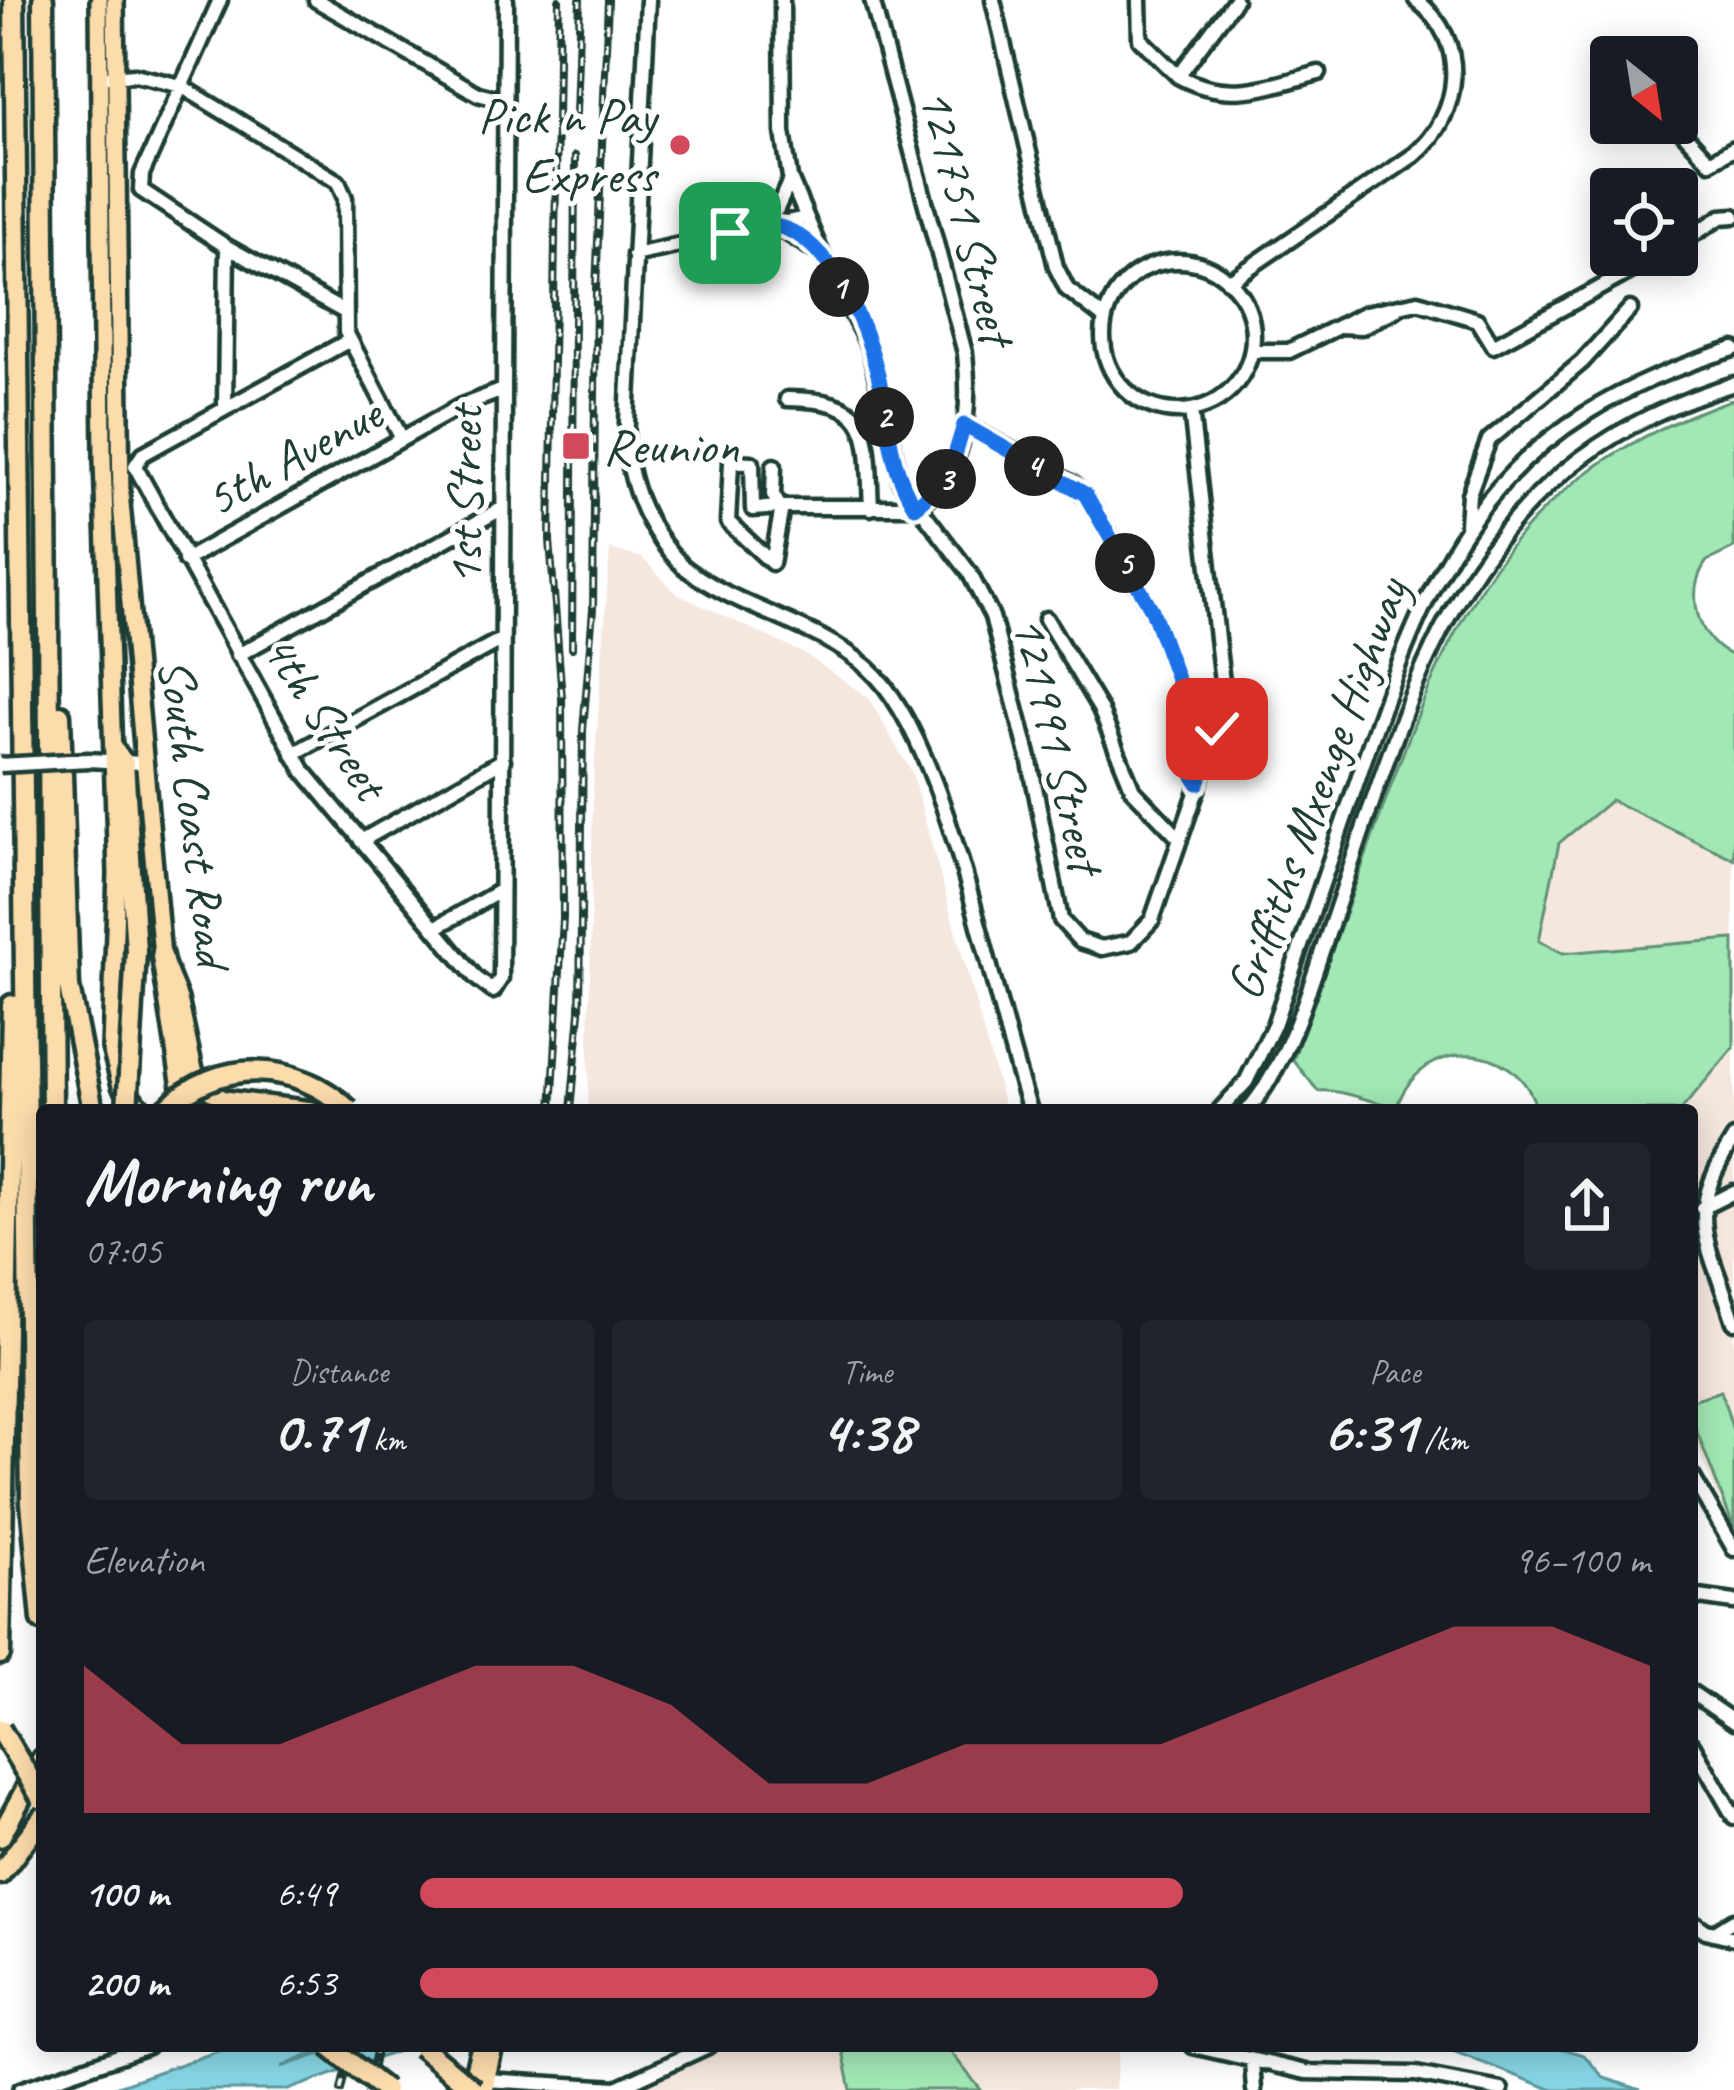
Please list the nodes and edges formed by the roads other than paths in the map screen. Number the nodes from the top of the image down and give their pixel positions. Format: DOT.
graph roads {
  1 [pos="14,0"];
  2 [pos="43,0"];
  3 [pos="99,0"];
  4 [pos="115,0"];
  5 [pos="220,0"];
  6 [pos="316,0"];
  7 [pos="506,0"];
  8 [pos="648,0"];
  9 [pos="782,0"];
  10 [pos="872,0"];
  11 [pos="993,0"];
  12 [pos="1138,0"];
  13 [pos="1235,0"];
  14 [pos="1416,0"];
  15 [pos="1319,73"];
  16 [pos="117,76"];
  17 [pos="1178,76"];
  18 [pos="98,77"];
  19 [pos="181,86"];
  20 [pos="504,101"];
  21 [pos="1693,144"];
  22 [pos="1734,148"];
  23 [pos="790,178"];
  24 [pos="1734,216"];
  25 [pos="805,218"];
  26 [pos="771,224"];
  27 [pos="751,229"];
  28 [pos="1698,232"];
  29 [pos="227,248"];
  30 [pos="634,255"];
  31 [pos="824,260"];
  32 [pos="1621,276"];
  33 [pos="1230,281"];
  34 [pos="1630,309"];
  35 [pos="344,311"];
  36 [pos="1104,319"];
  37 [pos="348,340"];
  38 [pos="1734,349"];
  39 [pos="1252,352"];
  40 [pos="1734,383"];
  41 [pos="503,390"];
  42 [pos="787,399"];
  43 [pos="225,407"];
  44 [pos="1191,410"];
  45 [pos="964,425"];
  46 [pos="402,439"];
  47 [pos="43,449"];
  48 [pos="774,466"];
  49 [pos="113,503"];
  50 [pos="781,507"];
  51 [pos="915,507"];
  52 [pos="503,508"];
  53 [pos="871,508"];
  54 [pos="1467,526"];
  55 [pos="185,560"];
  56 [pos="1046,620"];
  57 [pos="502,638"];
  58 [pos="238,655"];
  59 [pos="293,754"];
  60 [pos="127,758"];
  61 [pos="503,760"];
  62 [pos="0,765"];
  63 [pos="1198,783"];
  64 [pos="1180,839"];
  65 [pos="361,841"];
  66 [pos="500,891"];
  67 [pos="22,906"];
  68 [pos="435,928"];
  69 [pos="162,956"];
  70 [pos="496,990"];
  71 [pos="52,1104"];
  72 [pos="93,1104"];
  73 [pos="127,1104"];
  74 [pos="138,1104"];
  75 [pos="174,1104"];
  76 [pos="185,1104"];
  77 [pos="264,1104"];
  78 [pos="342,1104"];
  79 [pos="1028,1104"];
  80 [pos="1226,1104"];
  81 [pos="1251,1104"];
  82 [pos="1734,1138"];
  83 [pos="1734,1192"];
  84 [pos="1702,1208"];
  85 [pos="1734,1318"];
  86 [pos="1698,1486"];
  87 [pos="3,1521"];
  88 [pos="1734,1549"];
  89 [pos="36,1556"];
  90 [pos="1698,1597"];
  91 [pos="1734,1602"];
  92 [pos="0,1654"];
  93 [pos="1698,1697"];
  94 [pos="1734,1722"];
  95 [pos="0,1729"];
  96 [pos="1698,1754"];
  97 [pos="36,1770"];
  98 [pos="36,1789"];
  99 [pos="1734,1817"];
  100 [pos="36,1826"];
  101 [pos="0,1837"];
  102 [pos="0,1874"];
  103 [pos="1734,1920"];
  104 [pos="1698,1925"];
  105 [pos="1712,1934"];
  106 [pos="1734,1938"];
  107 [pos="131,2052"];
  108 [pos="337,2052"];
  109 [pos="435,2052"];
  110 [pos="695,2052"];
  111 [pos="1217,2052"];
  112 [pos="1252,2061"];
  113 [pos="482,2071"];
  114 [pos="20,2090"];
  115 [pos="385,2090"];
  116 [pos="1254,2090"];
  117 [pos="1501,2090"];
  1 -- 67 [label="highway"];
  2 -- 47 [label="highway"];
  3 -- 18 [label="main road"];
  4 -- 16 [label="main road"];
  5 -- 19 [label="street"];
  6 -- 20 [label="street"];
  7 -- 20 [label="street, 1st Street"];
  8 -- 30 [label="street"];
  9 -- 23 [label="street, 121991 Street"];
  10 -- 45 [label="street, 121751 Street"];
  11 -- 36 [label="street"];
  12 -- 17 [label="street"];
  13 -- 17 [label="street"];
  14 -- 33 [label="street"];
  15 -- 17 [label="street"];
  16 -- 18 [label="street"];
  16 -- 19 [label="street"];
  16 -- 49 [label="main road"];
  18 -- 49 [label="main road"];
  19 -- 29 [label="street"];
  19 -- 35 [label="street"];
  20 -- 41 [label="street, 1st Street"];
  21 -- 22 [label="street"];
  23 -- 25 [label="street, 121991 Street"];
  23 -- 27 [label="street"];
  24 -- 28 [label="street"];
  25 -- 26 [label="street"];
  25 -- 31 [label="street, 121991 Street"];
  26 -- 27 [label="street"];
  26 -- 31 [label="street"];
  27 -- 30 [label="street"];
  29 -- 35 [label="street"];
  29 -- 43 [label="street"];
  30 -- 79 [label="street"];
  31 -- 51 [label="street, 121991 Street"];
  32 -- 39 [label="street"];
  33 -- 36 [label="street"];
  33 -- 39 [label="street"];
  34 -- 54 [label="street"];
  35 -- 37 [label="street"];
  36 -- 44 [label="street"];
  37 -- 43 [label="street"];
  37 -- 46 [label="street"];
  38 -- 54 [label="street, Griffiths Mxenge Highway"];
  39 -- 44 [label="street"];
  40 -- 81 [label="street, Griffiths Mxenge Highway"];
  41 -- 46 [label="street, 5th Avenue"];
  41 -- 52 [label="street, 1st Street"];
  42 -- 53 [label="street"];
  43 -- 55 [label="street, 4th Street"];
  44 -- 63 [label="street, 121991 Street"];
  45 -- 51 [label="street, 121751 Street"];
  45 -- 63 [label="street"];
  46 -- 55 [label="street, 5th Avenue"];
  47 -- 71 [label="highway"];
  47 -- 72 [label="highway"];
  48 -- 50 [label="street"];
  49 -- 60 [label="main road, South Coast Road"];
  49 -- 60 [label="main road, South Coast Road"];
  50 -- 50 [label="street"];
  50 -- 53 [label="street"];
  51 -- 53 [label="street"];
  51 -- 64 [label="street, 121991 Street"];
  52 -- 57 [label="street, 1st Street"];
  52 -- 58 [label="street"];
  54 -- 80 [label="street, Griffiths Mxenge Highway"];
  55 -- 58 [label="street, 4th Street"];
  56 -- 64 [label="street"];
  57 -- 59 [label="street"];
  57 -- 61 [label="street, 1st Street"];
  58 -- 59 [label="street, 4th Street"];
  59 -- 65 [label="street, 4th Street"];
  60 -- 62 [label="street, bridge"];
  60 -- 69 [label="main road, South Coast Road"];
  60 -- 73 [label="highway, bridge"];
  60 -- 74 [label="main road, South Coast Road"];
  61 -- 65 [label="street"];
  61 -- 66 [label="street, 1st Street"];
  63 -- 64 [label="street, 121991 Street"];
  65 -- 68 [label="street, 4th Street"];
  66 -- 68 [label="street"];
  66 -- 70 [label="street, 1st Street"];
  67 -- 87 [label="highway"];
  67 -- 89 [label="highway"];
  68 -- 70 [label="street, 4th Street"];
  69 -- 76 [label="highway"];
  69 -- 77 [label="main road, South Coast Road"];
  75 -- 78 [label="highway, bridge"];
  82 -- 84 [label="street"];
  83 -- 84 [label="street"];
  84 -- 85 [label="street"];
  86 -- 88 [label="street"];
  87 -- 92 [label="highway"];
  90 -- 91 [label="street"];
  93 -- 94 [label="street"];
  95 -- 98 [label="highway, bridge"];
  96 -- 99 [label="street"];
  97 -- 101 [label="highway"];
  100 -- 102 [label="highway"];
  103 -- 105 [label="street"];
  104 -- 105 [label="street"];
  105 -- 106 [label="street"];
  107 -- 114 [label="street"];
  108 -- 115 [label="highway, bridge"];
  109 -- 113 [label="highway, bridge"];
  110 -- 113 [label="street"];
  111 -- 112 [label="street"];
  112 -- 116 [label="street"];
  112 -- 117 [label="street"];
}
